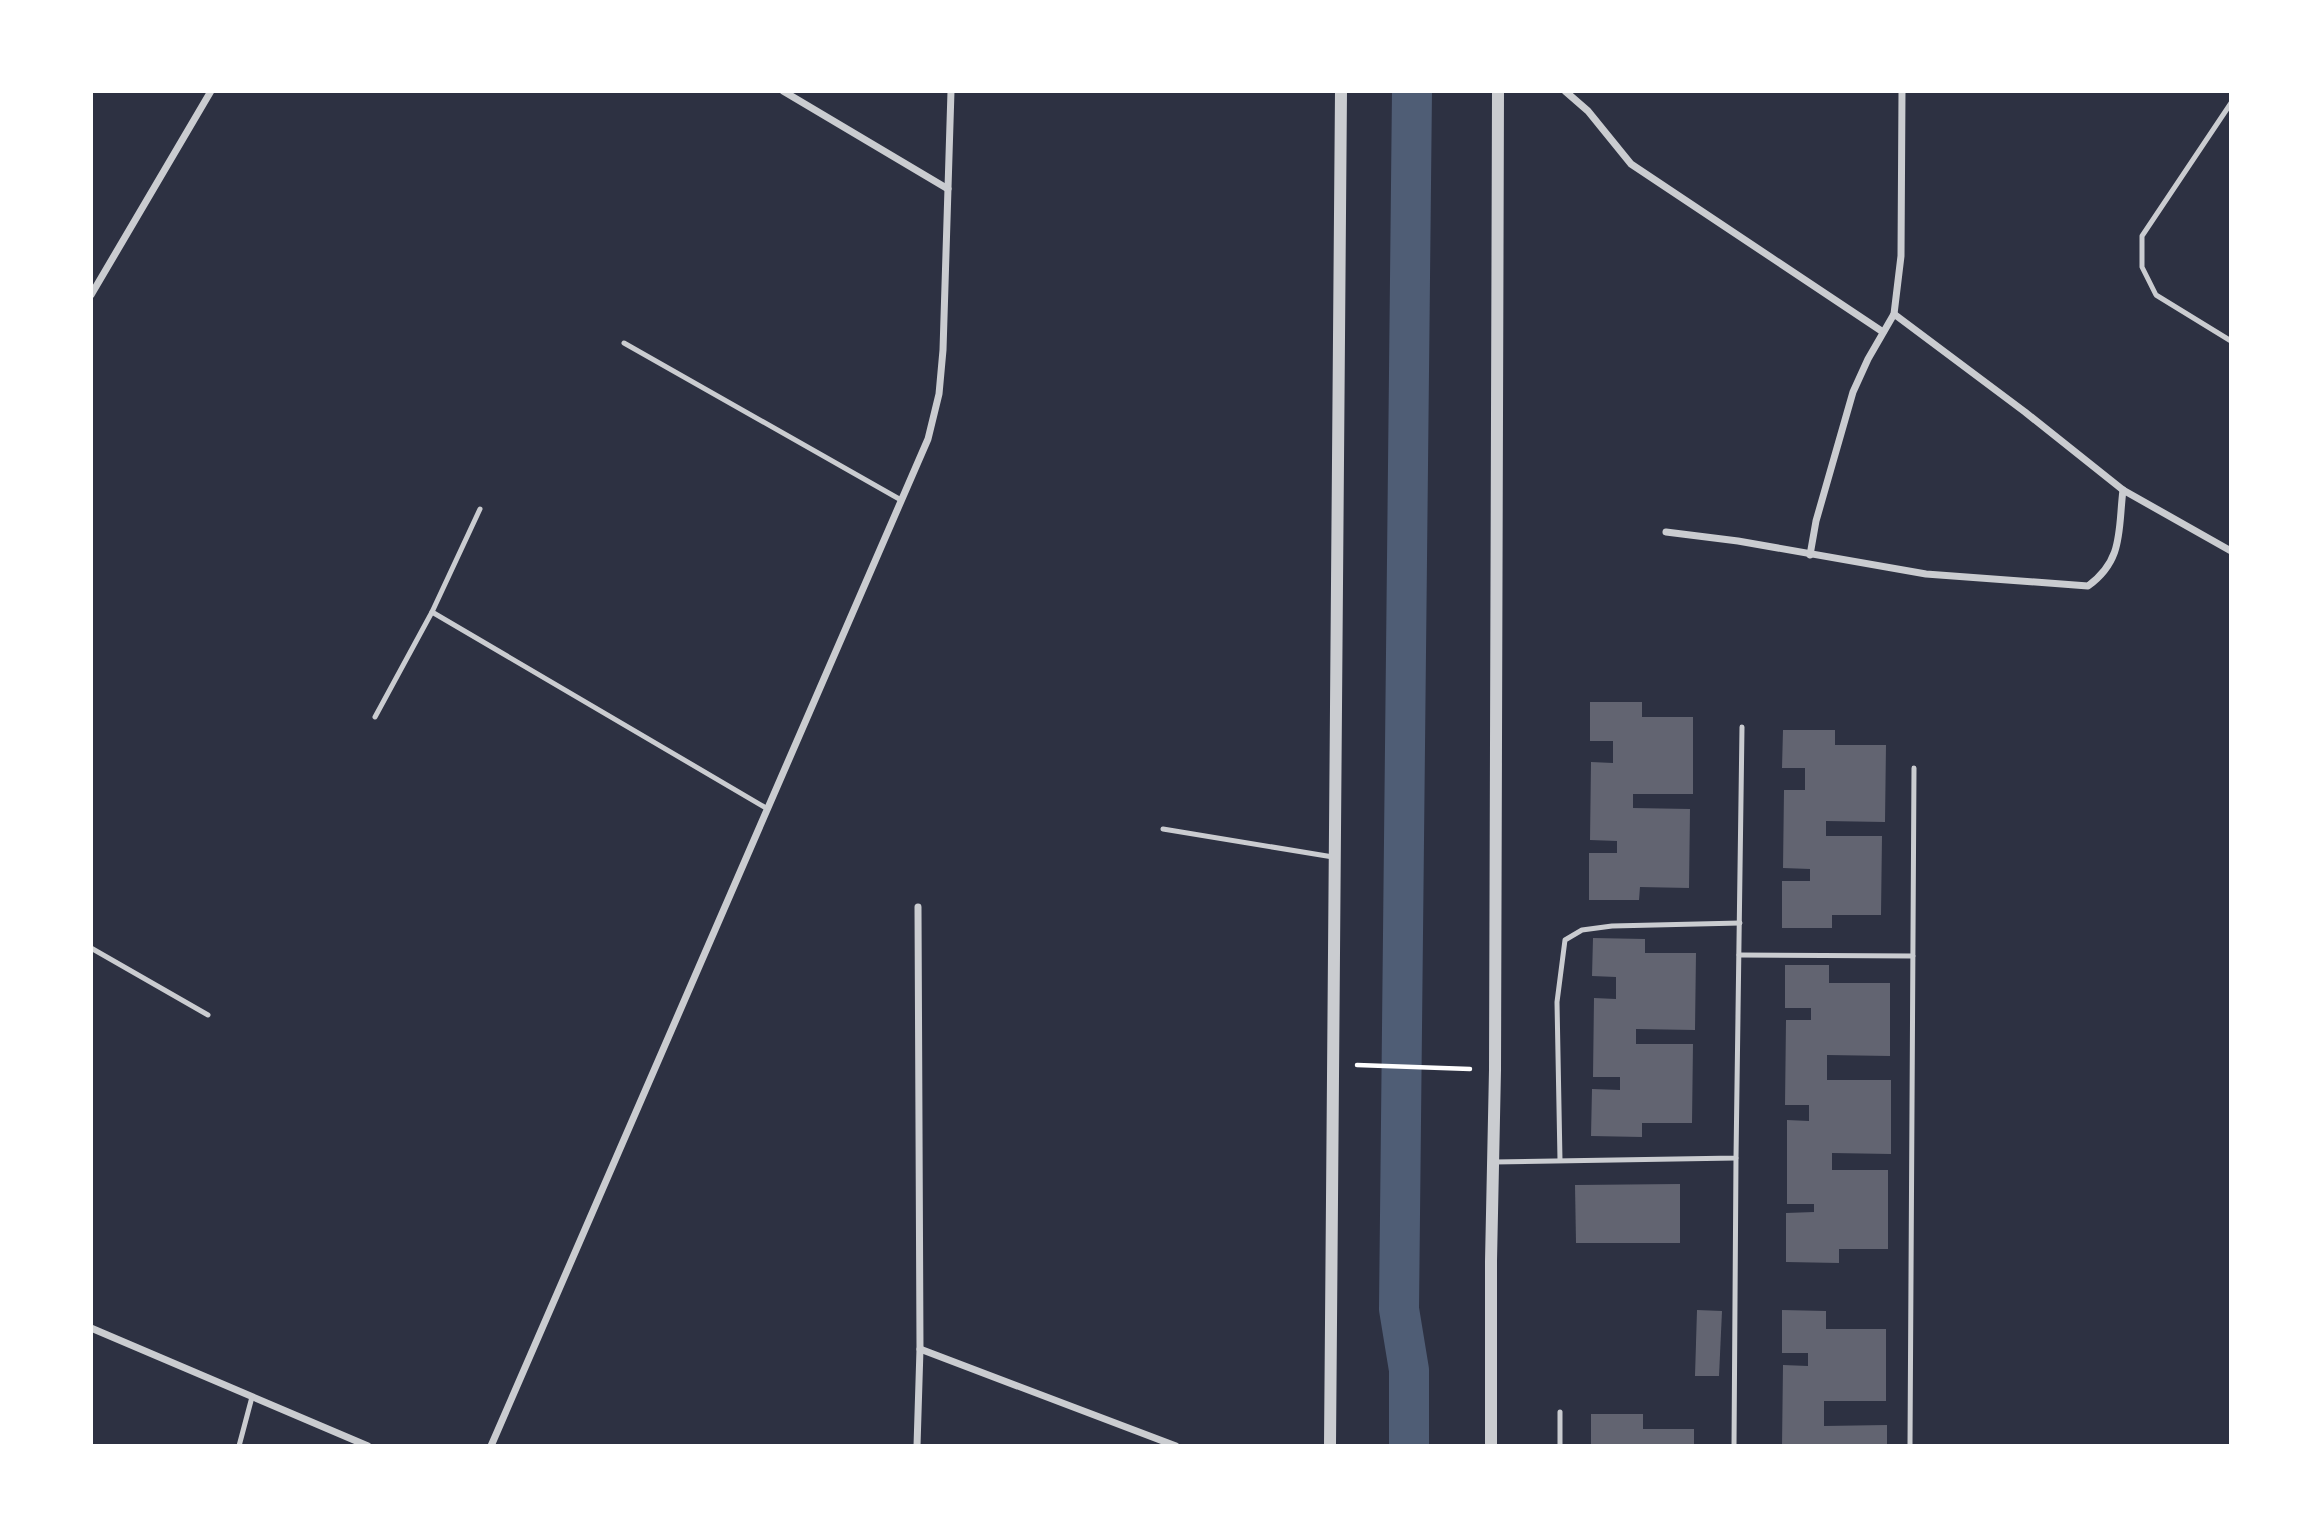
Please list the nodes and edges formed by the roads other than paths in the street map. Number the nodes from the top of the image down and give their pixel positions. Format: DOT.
graph roads {
  1 [pos="211,91"];
  2 [pos="783,91"];
  3 [pos="951,91"];
  4 [pos="1341,91"];
  5 [pos="1498,91"];
  6 [pos="1565,91"];
  7 [pos="1902,91"];
  8 [pos="2231,103"];
  9 [pos="948,189"];
  10 [pos="91,295"];
  11 [pos="1894,314"];
  12 [pos="1883,332"];
  13 [pos="2231,341"];
  14 [pos="624,343"];
  15 [pos="2123,490"];
  16 [pos="901,500"];
  17 [pos="480,509"];
  18 [pos="1666,532"];
  19 [pos="2231,551"];
  20 [pos="1810,555"];
  21 [pos="432,612"];
  22 [pos="375,717"];
  23 [pos="1742,727"];
  24 [pos="1914,768"];
  25 [pos="766,808"];
  26 [pos="1163,829"];
  27 [pos="1336,857"];
  28 [pos="918,907"];
  29 [pos="1740,923"];
  30 [pos="91,948"];
  31 [pos="1739,955"];
  32 [pos="1913,956"];
  33 [pos="208,1015"];
  34 [pos="1737,1158"];
  35 [pos="1560,1160"];
  36 [pos="1494,1162"];
  37 [pos="91,1328"];
  38 [pos="920,1349"];
  39 [pos="252,1396"];
  40 [pos="1560,1412"];
  41 [pos="239,1446"];
  42 [pos="368,1446"];
  43 [pos="491,1446"];
  44 [pos="917,1446"];
  45 [pos="1176,1446"];
  46 [pos="1330,1446"];
  47 [pos="1491,1446"];
  48 [pos="1560,1446"];
  49 [pos="1734,1446"];
  50 [pos="1910,1446"];
  1 -- 10 [label="street"];
  2 -- 9 [label="street"];
  3 -- 9 [label="street"];
  4 -- 27 [label="street"];
  5 -- 36 [label="street"];
  6 -- 12 [label="street"];
  7 -- 11 [label="street"];
  8 -- 13 [label="lane"];
  9 -- 16 [label="street"];
  11 -- 12 [label="street"];
  11 -- 15 [label="street"];
  12 -- 20 [label="street"];
  14 -- 16 [label="lane"];
  15 -- 19 [label="street"];
  15 -- 20 [label="street"];
  16 -- 25 [label="street"];
  17 -- 21 [label="lane"];
  18 -- 20 [label="street"];
  21 -- 22 [label="lane"];
  21 -- 25 [label="lane"];
  23 -- 29 [label="lane"];
  24 -- 32 [label="lane"];
  25 -- 43 [label="street"];
  26 -- 27 [label="lane"];
  27 -- 46 [label="street"];
  28 -- 38 [label="street"];
  29 -- 31 [label="lane"];
  29 -- 35 [label="lane"];
  30 -- 33 [label="lane"];
  31 -- 32 [label="lane"];
  31 -- 34 [label="lane"];
  32 -- 50 [label="lane"];
  34 -- 35 [label="lane"];
  34 -- 49 [label="lane"];
  35 -- 36 [label="lane"];
  36 -- 47 [label="street"];
  37 -- 39 [label="street"];
  38 -- 44 [label="street"];
  38 -- 45 [label="street"];
  39 -- 41 [label="lane"];
  39 -- 42 [label="street"];
  40 -- 48 [label="lane"];
}
